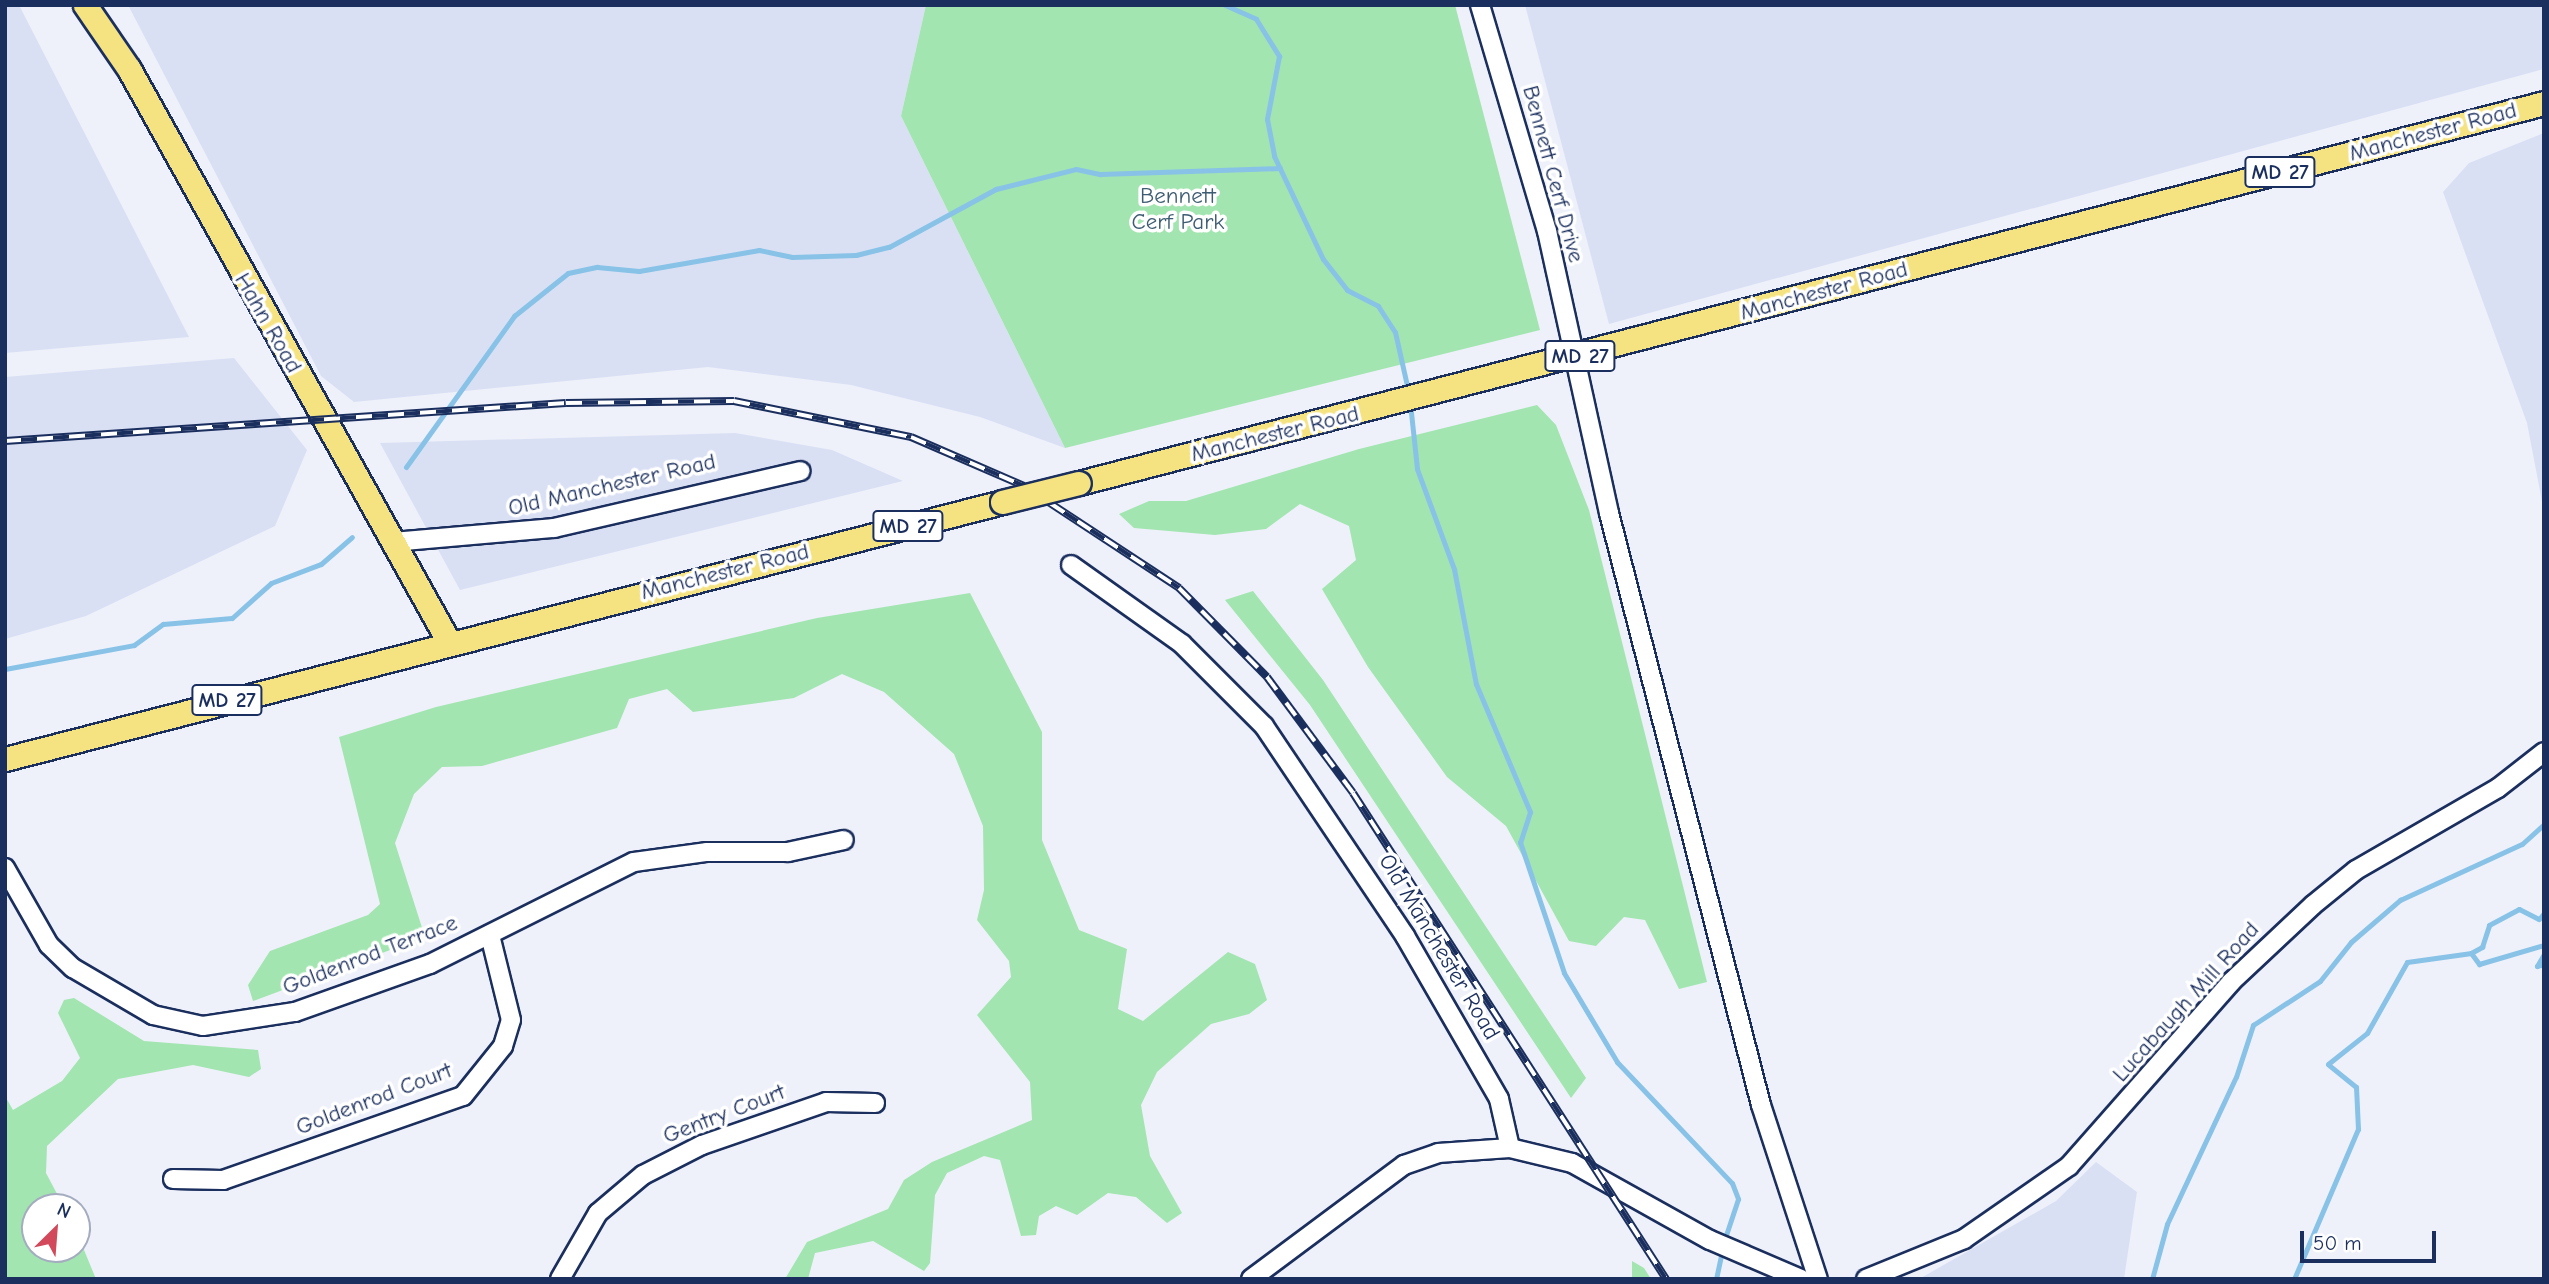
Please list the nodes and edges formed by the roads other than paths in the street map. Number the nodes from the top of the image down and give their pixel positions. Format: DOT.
graph roads {
  1 [pos="85,5"];
  2 [pos="1480,5"];
  3 [pos="2544,103"];
  4 [pos="1572,358"];
  5 [pos="800,471"];
  6 [pos="393,542"];
  7 [pos="1071,565"];
  8 [pos="449,642"];
  9 [pos="2544,752"];
  10 [pos="5,759"];
  11 [pos="844,840"];
  12 [pos="5,868"];
  13 [pos="489,935"];
  14 [pos="876,1103"];
  15 [pos="1510,1147"];
  16 [pos="173,1179"];
  17 [pos="560,1279"];
  18 [pos="1251,1279"];
  19 [pos="1801,1279"];
  20 [pos="1818,1279"];
  21 [pos="1866,1279"];
  1 -- 6 [label="main road, Hahn Road"];
  2 -- 4 [label="street, Bennett Cerf Drive"];
  3 -- 4 [label="main road, Manchester Road / MD 27"];
  4 -- 8 [label="main road, Manchester Road / MD 27, bridge"];
  4 -- 20 [label="street"];
  5 -- 6 [label="street, Old Manchester Road"];
  6 -- 8 [label="main road, Hahn Road"];
  7 -- 15 [label="street, Old Manchester Road"];
  8 -- 10 [label="main road, Manchester Road / MD 27"];
  9 -- 21 [label="street, Lucabaugh Mill Road"];
  11 -- 13 [label="street, Goldenrod Terrace"];
  12 -- 13 [label="street, Goldenrod Terrace"];
  13 -- 16 [label="street, Goldenrod Court"];
  14 -- 17 [label="street, Gentry Court"];
  15 -- 18 [label="street"];
  15 -- 19 [label="street"];
}
